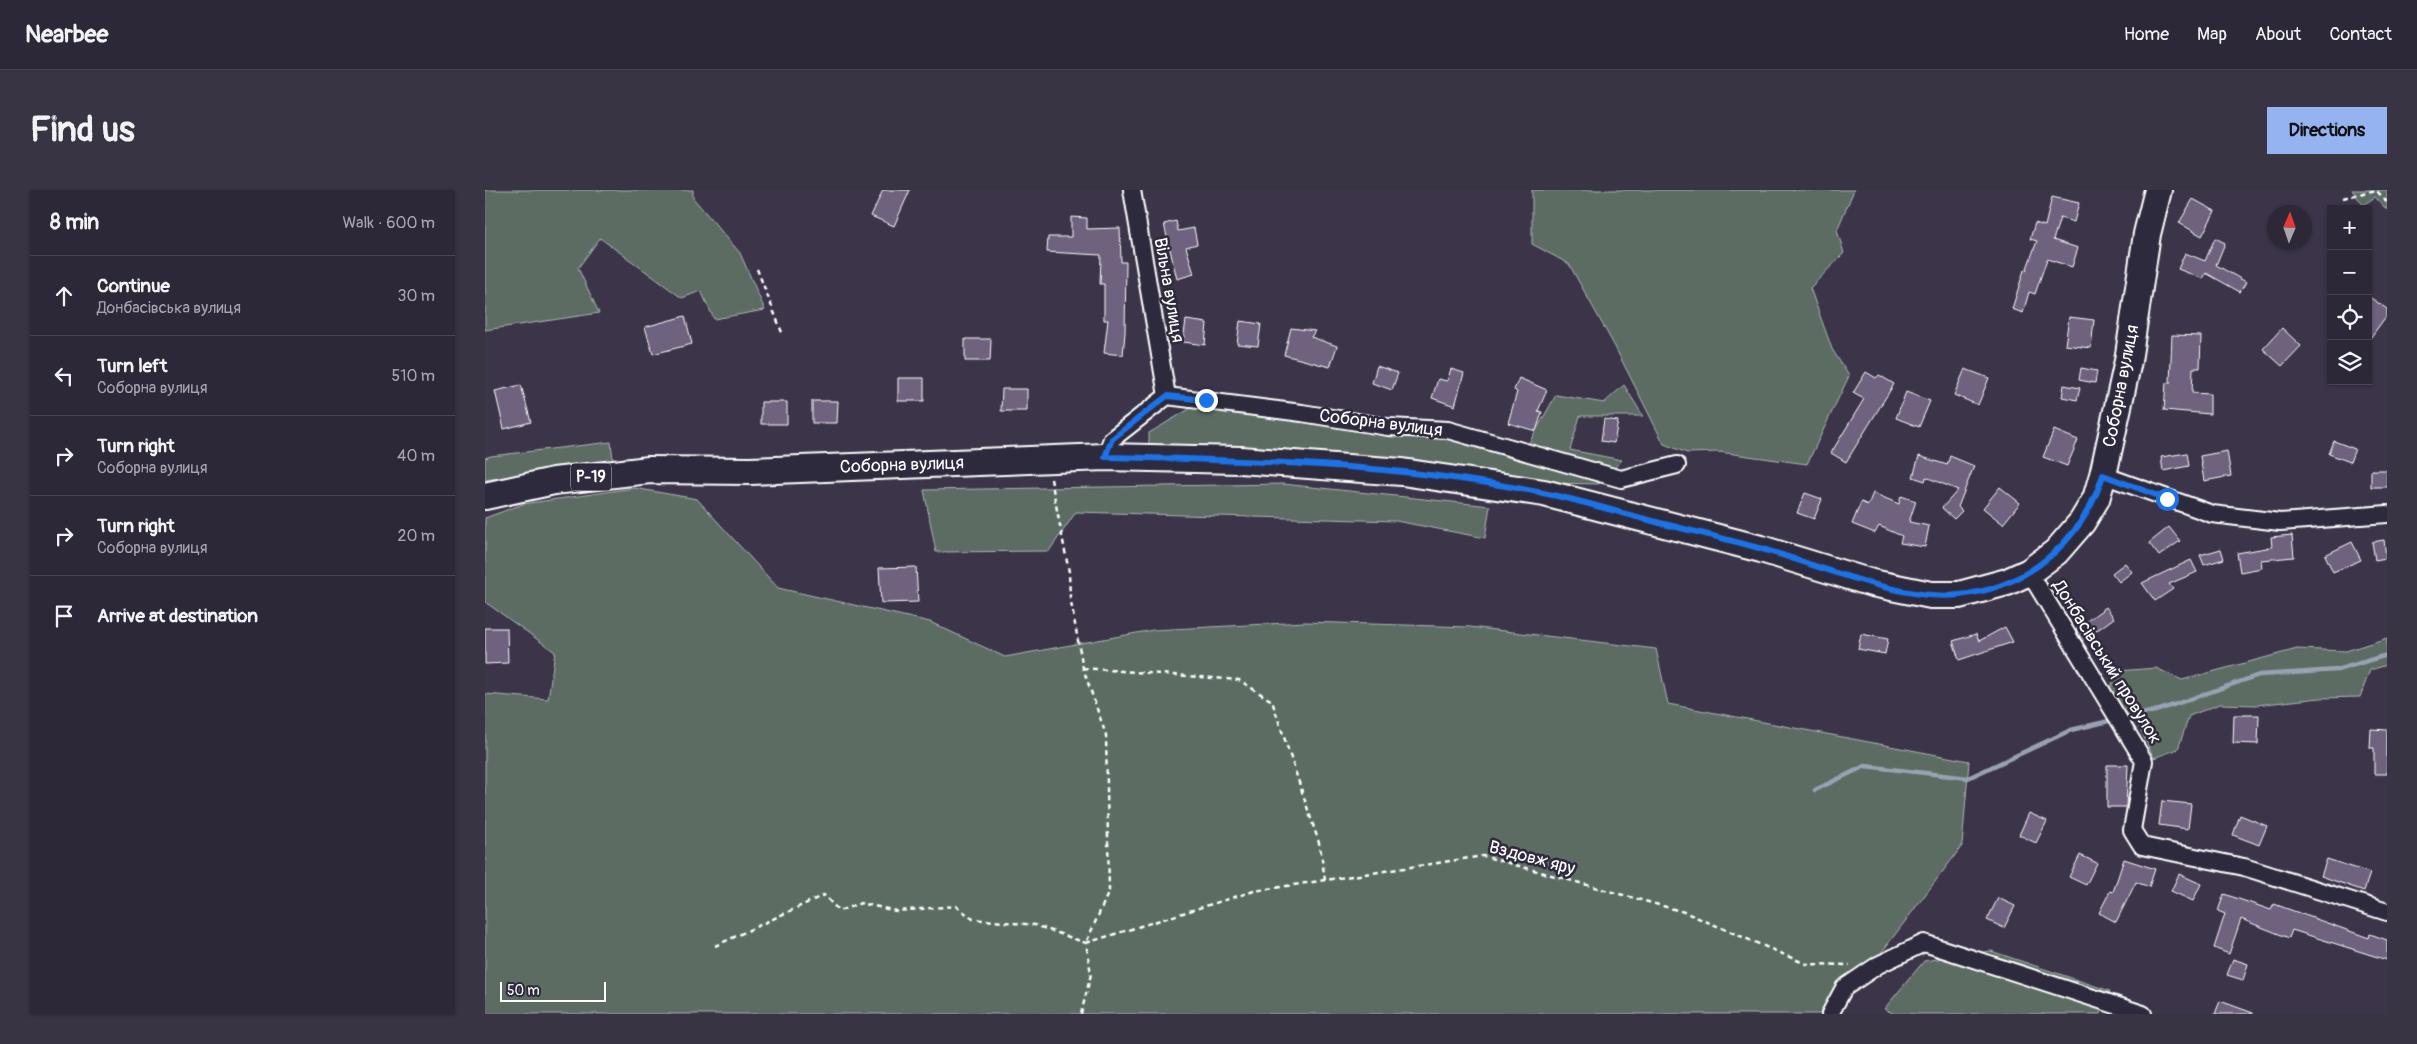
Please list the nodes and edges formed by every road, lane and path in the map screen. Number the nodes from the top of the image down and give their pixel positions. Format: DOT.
graph roads {
  1 [pos="1131,190"];
  2 [pos="2158,190"];
  3 [pos="2343,198"];
  4 [pos="2387,202"];
  5 [pos="757,269"];
  6 [pos="783,336"];
  7 [pos="1167,396"];
  8 [pos="1105,457"];
  9 [pos="1047,459"];
  10 [pos="1677,465"];
  11 [pos="2103,475"];
  12 [pos="485,496"];
  13 [pos="2387,514"];
  14 [pos="2029,572"];
  15 [pos="1083,668"];
  16 [pos="1325,880"];
  17 [pos="2387,912"];
  18 [pos="1086,943"];
  19 [pos="715,946"];
  20 [pos="1879,965"];
  21 [pos="1081,1014"];
  22 [pos="1830,1014"];
  23 [pos="2143,1014"];
  1 -- 7 [label="street, Вільна вулиця"];
  2 -- 11 [label="main road, Соборна вулиця / Р-19"];
  3 -- 4 [label="path"];
  5 -- 6 [label="path"];
  7 -- 8 [label="street"];
  7 -- 10 [label="street, Соборна вулиця"];
  8 -- 9 [label="main road, Соборна вулиця / Р-19"];
  8 -- 14 [label="main road, Соборна вулиця / Р-19"];
  9 -- 12 [label="main road, Соборна вулиця / Р-19"];
  9 -- 15 [label="path"];
  11 -- 13 [label="street"];
  11 -- 14 [label="main road, Соборна вулиця / Р-19"];
  14 -- 17 [label="street, Донбасівський провулок"];
  15 -- 16 [label="path"];
  15 -- 18 [label="path"];
  16 -- 18 [label="path, Вздовж яру"];
  16 -- 20 [label="path, Вздовж яру"];
  18 -- 19 [label="path"];
  18 -- 21 [label="path"];
  20 -- 22 [label="street"];
  20 -- 23 [label="street"];
}
